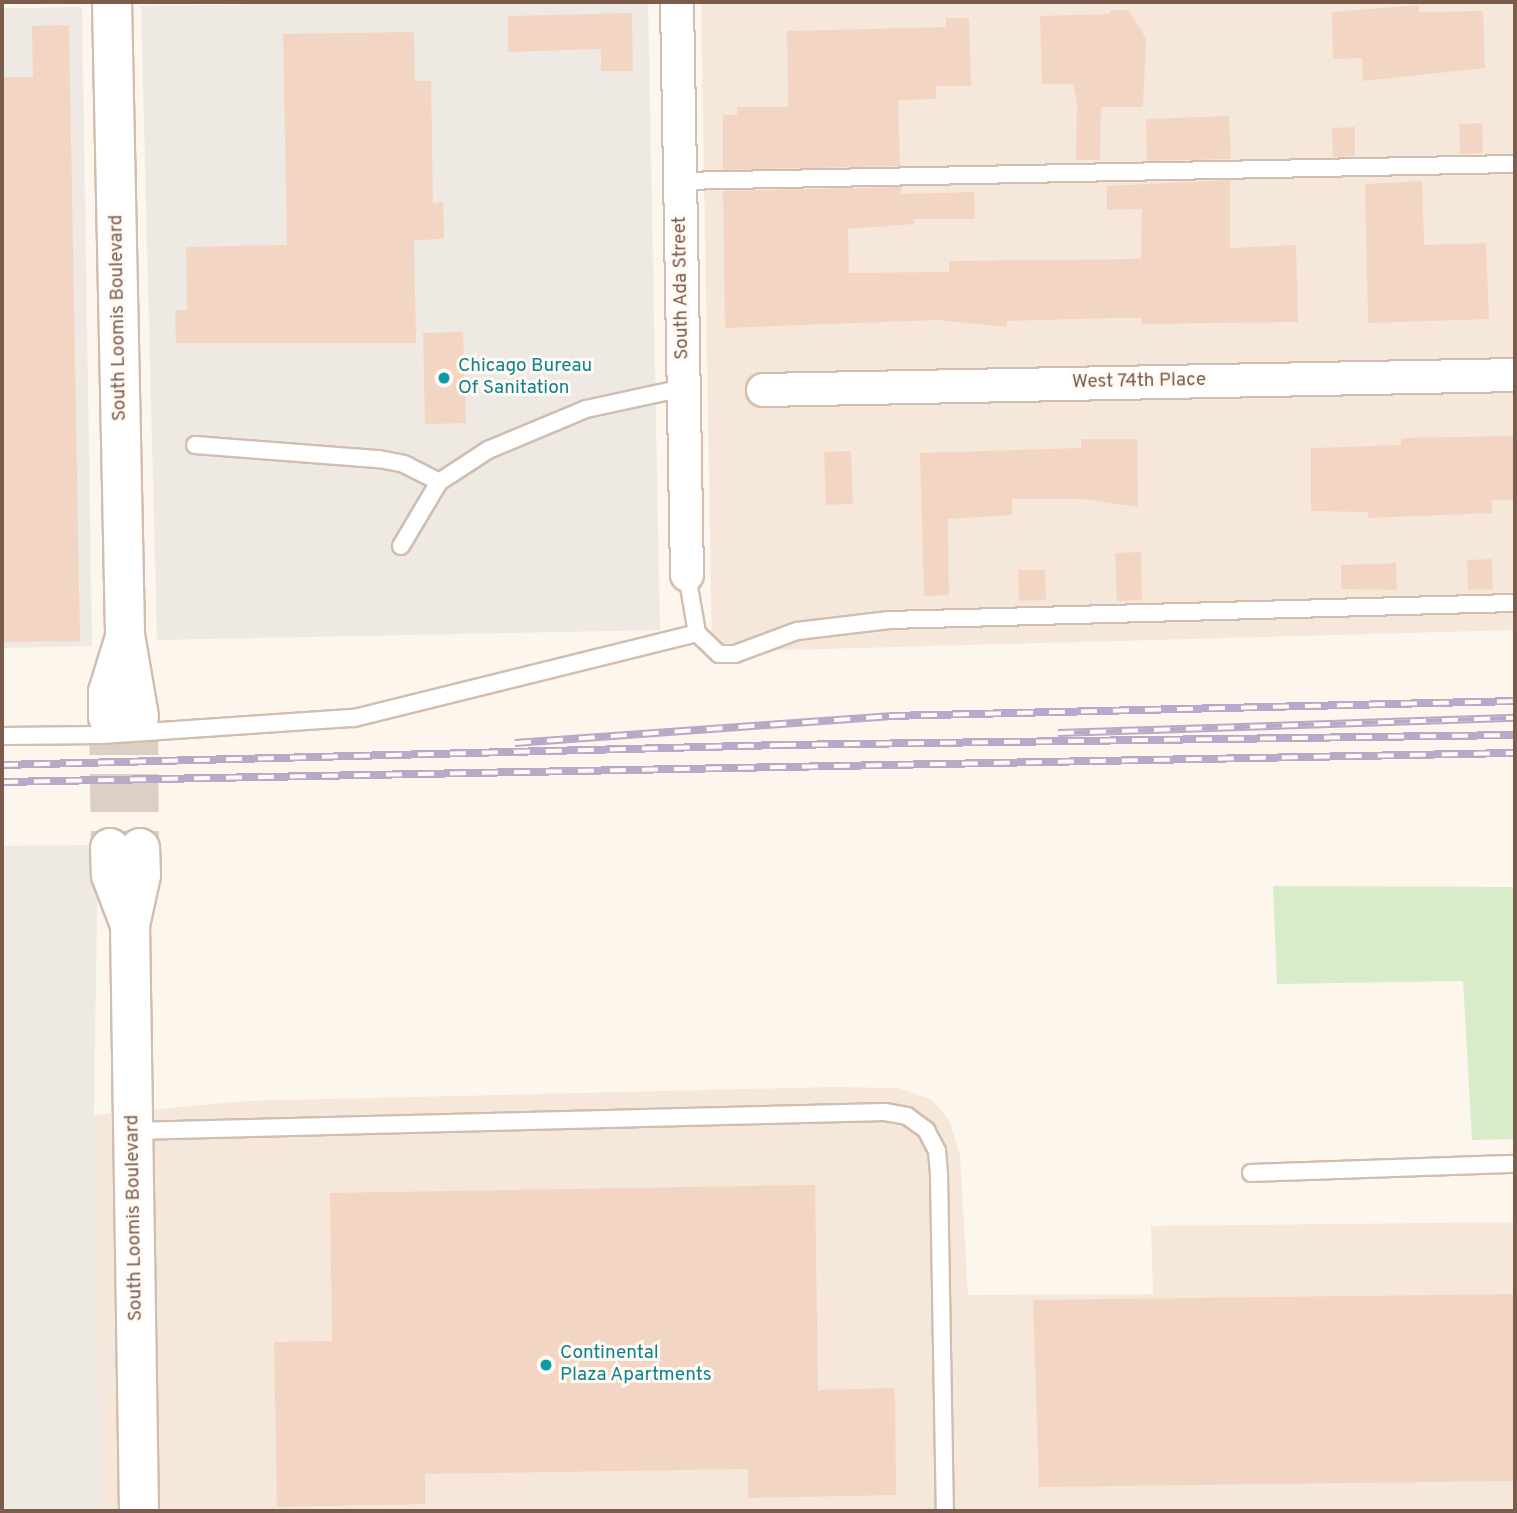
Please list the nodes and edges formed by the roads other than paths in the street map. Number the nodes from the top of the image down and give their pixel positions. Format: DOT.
graph roads {
  1 [pos="112,2"];
  2 [pos="677,2"];
  3 [pos="1515,164"];
  4 [pos="680,181"];
  5 [pos="1515,375"];
  6 [pos="683,388"];
  7 [pos="763,390"];
  8 [pos="195,445"];
  9 [pos="439,482"];
  10 [pos="401,546"];
  11 [pos="687,575"];
  12 [pos="1515,603"];
  13 [pos="697,634"];
  14 [pos="124,717"];
  15 [pos="2,736"];
  16 [pos="125,848"];
  17 [pos="134,1131"];
  18 [pos="1515,1164"];
  19 [pos="1251,1173"];
  20 [pos="139,1511"];
  21 [pos="945,1511"];
  1 -- 14 [label="street, South Loomis Boulevard"];
  2 -- 4 [label="street, South Ada Street"];
  3 -- 4 [label="lane"];
  4 -- 6 [label="street, South Ada Street"];
  5 -- 7 [label="street, West 74th Place"];
  6 -- 9 [label="lane"];
  6 -- 11 [label="street, South Ada Street"];
  8 -- 9 [label="lane"];
  9 -- 10 [label="lane"];
  11 -- 13 [label="lane"];
  12 -- 13 [label="lane"];
  13 -- 15 [label="lane"];
  16 -- 17 [label="street, South Loomis Boulevard"];
  17 -- 20 [label="street, South Loomis Boulevard"];
  17 -- 21 [label="lane"];
  18 -- 19 [label="lane"];
}
